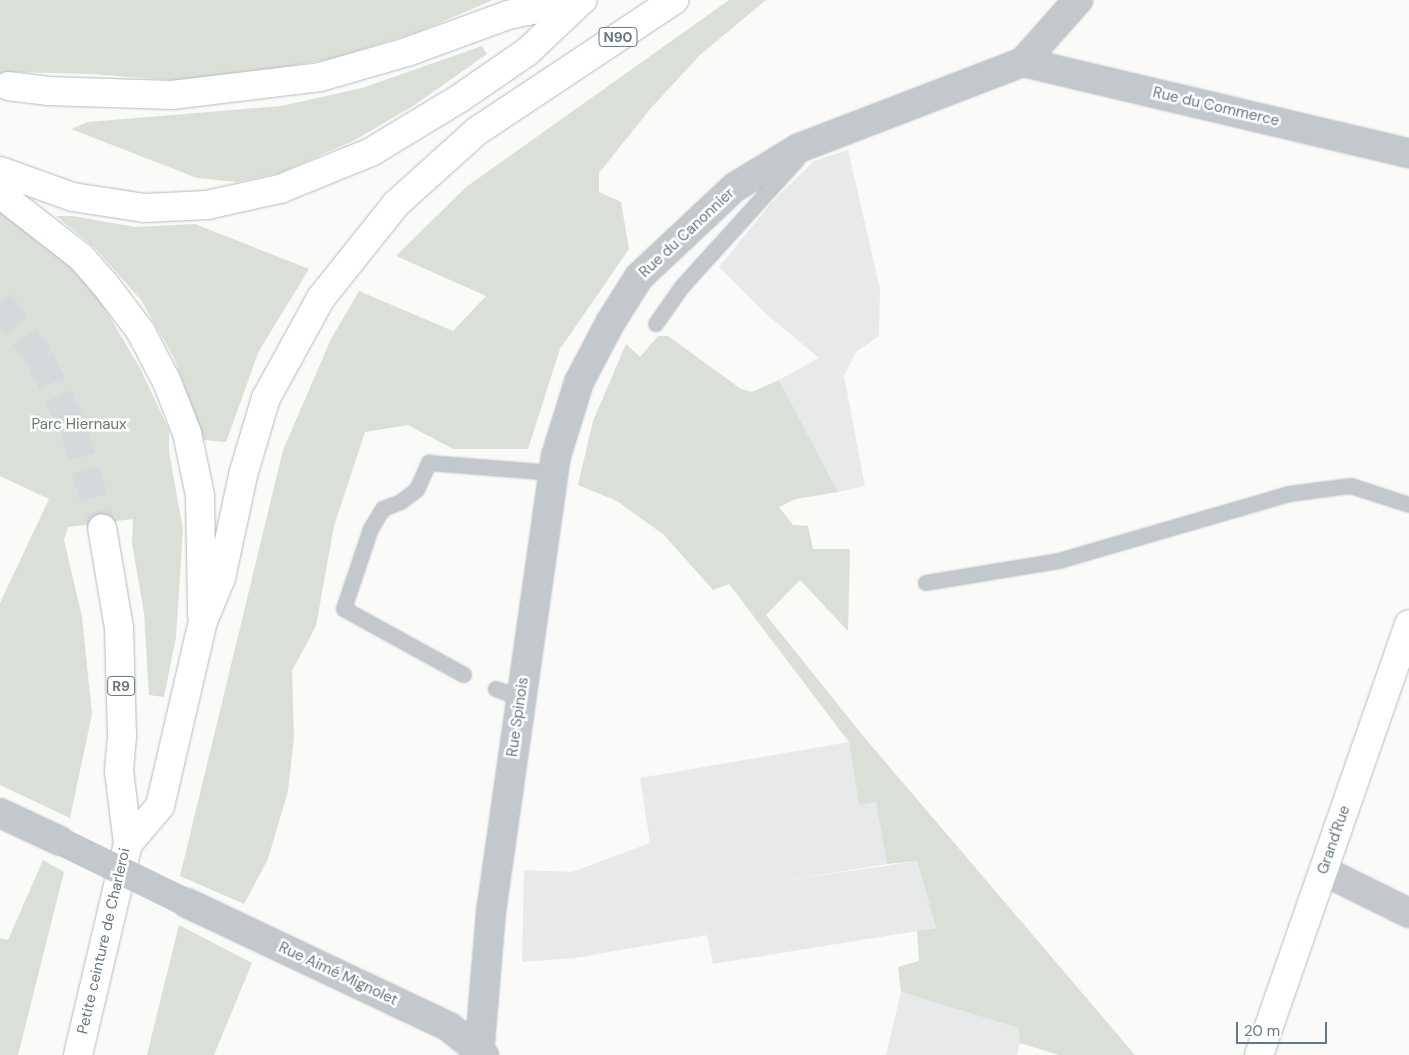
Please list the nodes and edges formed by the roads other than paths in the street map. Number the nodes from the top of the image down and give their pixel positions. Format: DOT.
graph roads {
  1 [pos="582,0"];
  2 [pos="674,0"];
  3 [pos="1078,0"];
  4 [pos="1023,62"];
  5 [pos="8,86"];
  6 [pos="813,142"];
  7 [pos="1409,153"];
  8 [pos="0,171"];
  9 [pos="0,194"];
  10 [pos="656,324"];
  11 [pos="579,382"];
  12 [pos="554,473"];
  13 [pos="1409,505"];
  14 [pos="102,528"];
  15 [pos="926,583"];
  16 [pos="203,621"];
  17 [pos="1409,624"];
  18 [pos="464,675"];
  19 [pos="0,813"];
  20 [pos="128,844"];
  21 [pos="1324,871"];
  22 [pos="1409,913"];
  23 [pos="481,1054"];
  24 [pos="78,1055"];
  25 [pos="1259,1055"];
  1 -- 5 [label="main road"];
  1 -- 8 [label="main road"];
  2 -- 16 [label="main road, N90"];
  3 -- 4 [label="street, Rue du Canonnier"];
  4 -- 6 [label="street, Rue du Canonnier"];
  4 -- 7 [label="street, Rue du Commerce"];
  6 -- 10 [label="lane, Rue du Canonnier"];
  6 -- 11 [label="street, Rue du Canonnier"];
  9 -- 16 [label="main road"];
  11 -- 12 [label="street, Rue Spinois"];
  12 -- 18 [label="lane"];
  12 -- 23 [label="street, Rue Spinois"];
  13 -- 15 [label="lane"];
  14 -- 20 [label="main road, Petite ceinture de Charleroi / R9"];
  16 -- 20 [label="main road"];
  17 -- 21 [label="main road, Grand'Rue"];
  19 -- 23 [label="street, Rue Aimé Mignolet, bridge"];
  20 -- 24 [label="main road, Petite ceinture de Charleroi / R9"];
  21 -- 22 [label="street"];
  21 -- 25 [label="main road, Grand'Rue"];
}
